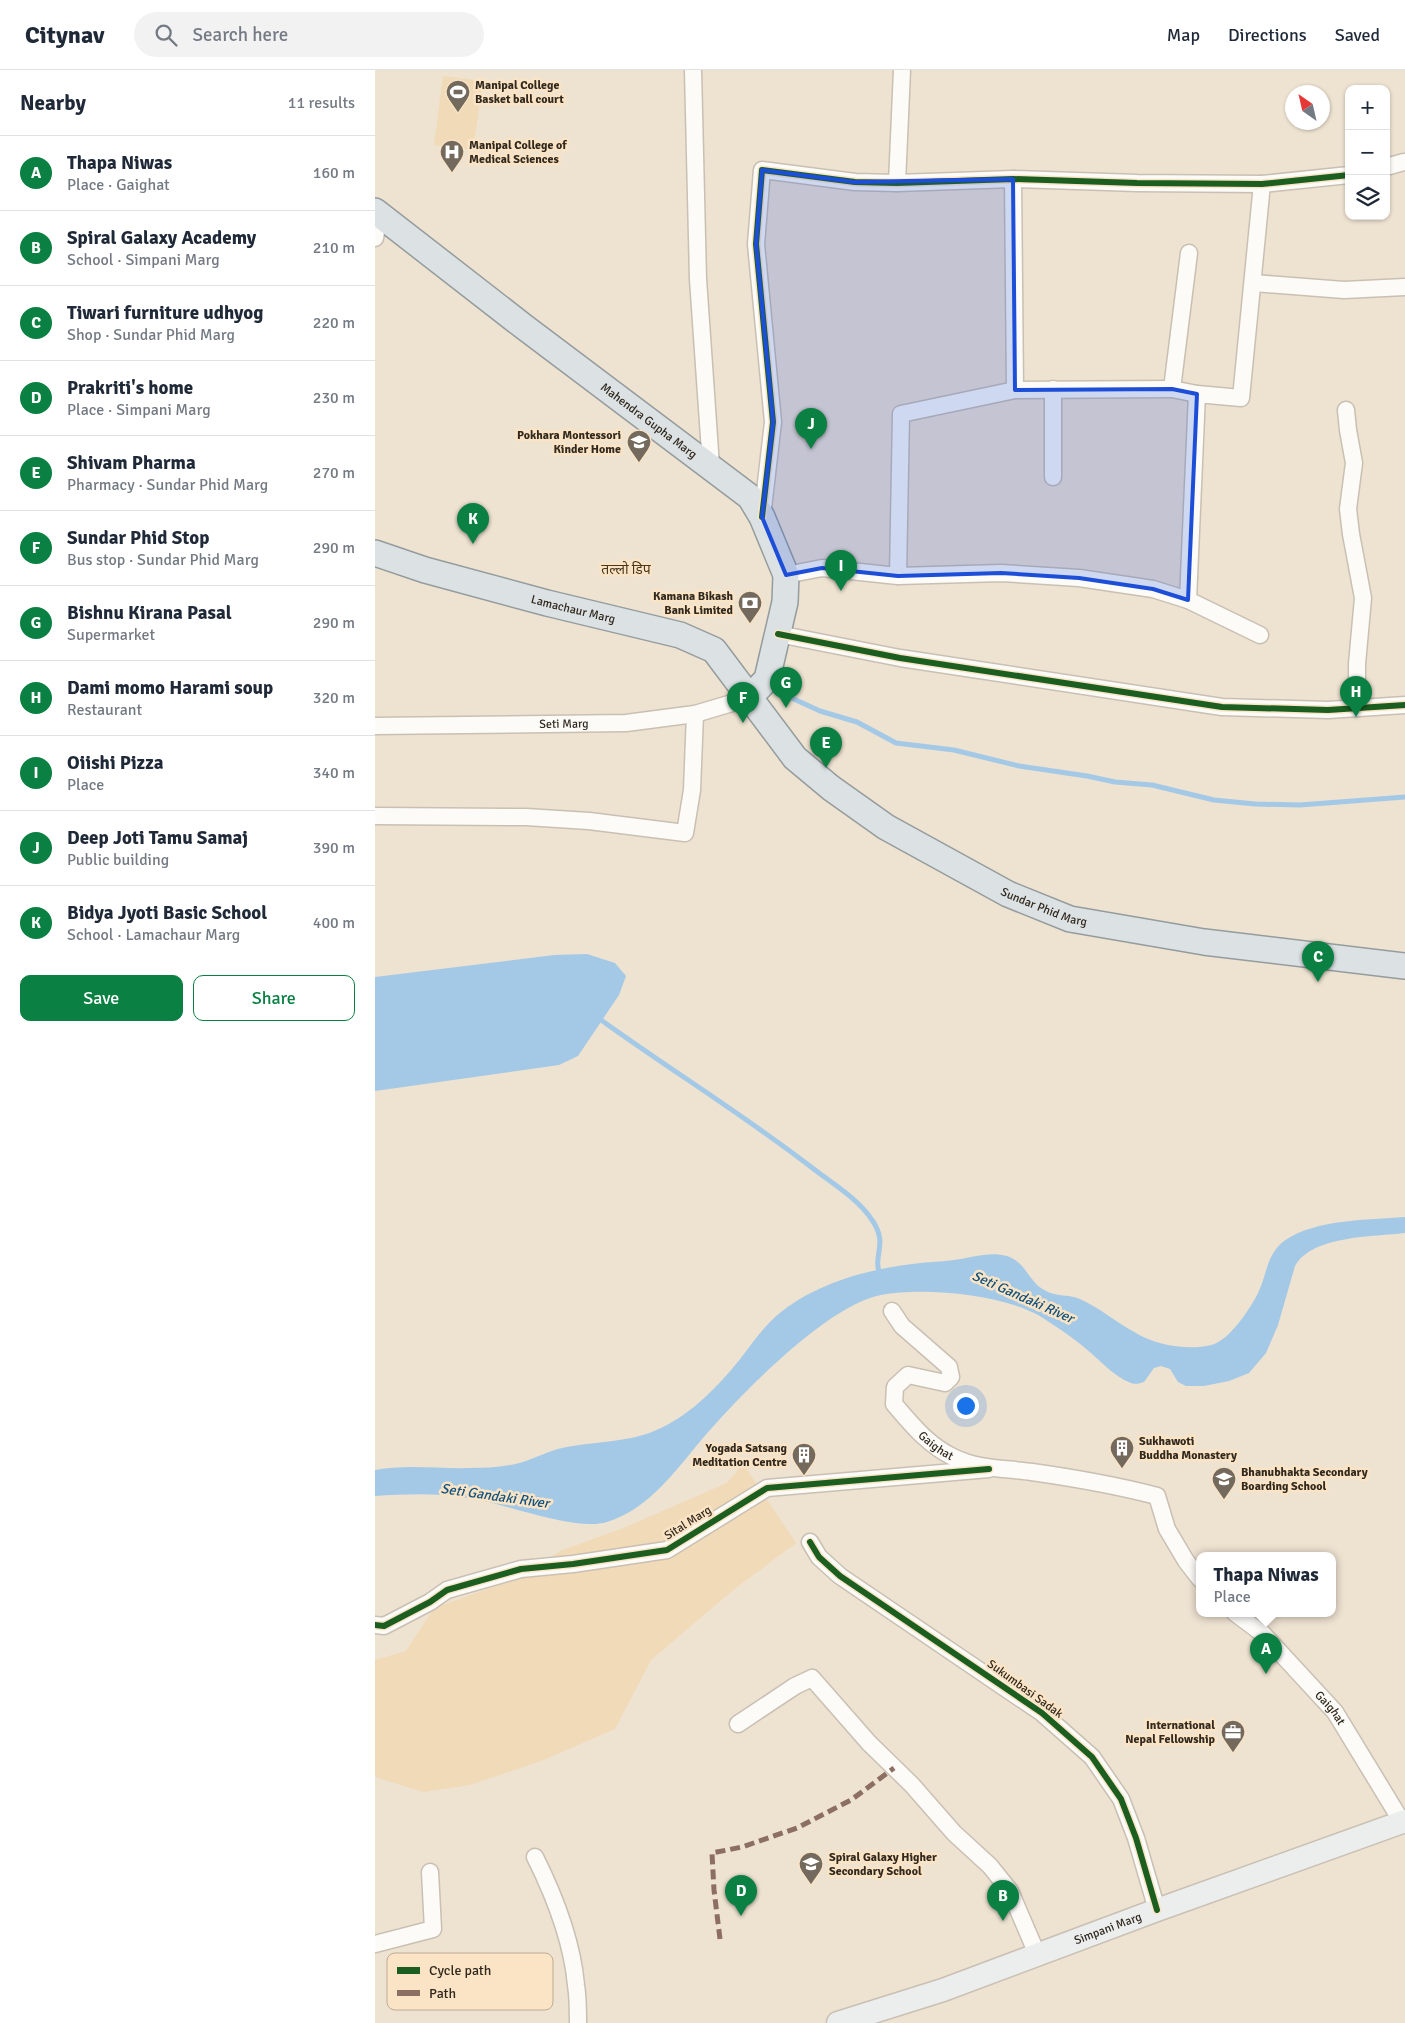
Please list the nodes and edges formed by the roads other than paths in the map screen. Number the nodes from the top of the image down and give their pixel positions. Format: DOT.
graph roads {
  1 [pos="693,70"];
  2 [pos="902,70"];
  3 [pos="1404,162"];
  4 [pos="1390,166"];
  5 [pos="1345,175"];
  6 [pos="1013,179"];
  7 [pos="897,182"];
  8 [pos="1262,184"];
  9 [pos="376,221"];
  10 [pos="1189,253"];
  11 [pos="1254,283"];
  12 [pos="1405,287"];
  13 [pos="1053,389"];
  14 [pos="1172,389"];
  15 [pos="1015,390"];
  16 [pos="1197,394"];
  17 [pos="1346,410"];
  18 [pos="711,466"];
  19 [pos="1053,478"];
  20 [pos="762,517"];
  21 [pos="375,553"];
  22 [pos="786,575"];
  23 [pos="898,576"];
  24 [pos="1188,600"];
  25 [pos="778,634"];
  26 [pos="1260,635"];
  27 [pos="749,698"];
  28 [pos="1405,705"];
  29 [pos="1357,708"];
  30 [pos="695,714"];
  31 [pos="375,726"];
  32 [pos="375,816"];
  33 [pos="1405,966"];
  34 [pos="892,1311"];
  35 [pos="989,1469"];
  36 [pos="809,1542"];
  37 [pos="1196,1574"];
  38 [pos="1240,1617"];
  39 [pos="375,1625"];
  40 [pos="738,1724"];
  41 [pos="1404,1822"];
  42 [pos="535,1857"];
  43 [pos="429,1872"];
  44 [pos="1157,1910"];
  45 [pos="375,1944"];
  46 [pos="1037,1954"];
  47 [pos="578,2023"];
  48 [pos="838,2023"];
  1 -- 18 [label="street"];
  2 -- 7 [label="street"];
  3 -- 4 [label="street"];
  5 -- 8 [label="street"];
  6 -- 7 [label="street"];
  6 -- 8 [label="street"];
  6 -- 15 [label="street"];
  7 -- 20 [label="street"];
  8 -- 11 [label="street"];
  9 -- 18 [label="main road, Mahendra Gupha Marg"];
  10 -- 14 [label="street"];
  11 -- 12 [label="street"];
  11 -- 16 [label="street"];
  13 -- 14 [label="street"];
  13 -- 15 [label="street"];
  13 -- 19 [label="street"];
  14 -- 16 [label="street"];
  15 -- 23 [label="street"];
  16 -- 24 [label="street"];
  17 -- 29 [label="street"];
  18 -- 20 [label="main road, Mahendra Gupha Marg"];
  20 -- 22 [label="main road, Mahendra Gupha Marg"];
  21 -- 27 [label="main road, Lamachaur Marg"];
  22 -- 23 [label="street"];
  22 -- 25 [label="main road, Mahendra Gupha Marg"];
  23 -- 24 [label="street"];
  24 -- 26 [label="street"];
  25 -- 27 [label="main road, Mahendra Gupha Marg"];
  25 -- 29 [label="street"];
  27 -- 30 [label="street, Seti Marg"];
  27 -- 33 [label="main road, Sundar Phid Marg"];
  28 -- 29 [label="street"];
  30 -- 31 [label="street, Seti Marg"];
  30 -- 32 [label="street"];
  34 -- 35 [label="street, Gaighat"];
  35 -- 37 [label="street, Gaighat"];
  35 -- 39 [label="street, Sital Marg"];
  36 -- 44 [label="street, Sukumbasi Sadak"];
  38 -- 41 [label="street, Gaighat"];
  40 -- 46 [label="street"];
  41 -- 44 [label="main road, Simpani Marg"];
  42 -- 47 [label="street"];
  43 -- 45 [label="street"];
  44 -- 46 [label="main road, Simpani Marg"];
  46 -- 48 [label="main road, Simpani Marg"];
}
